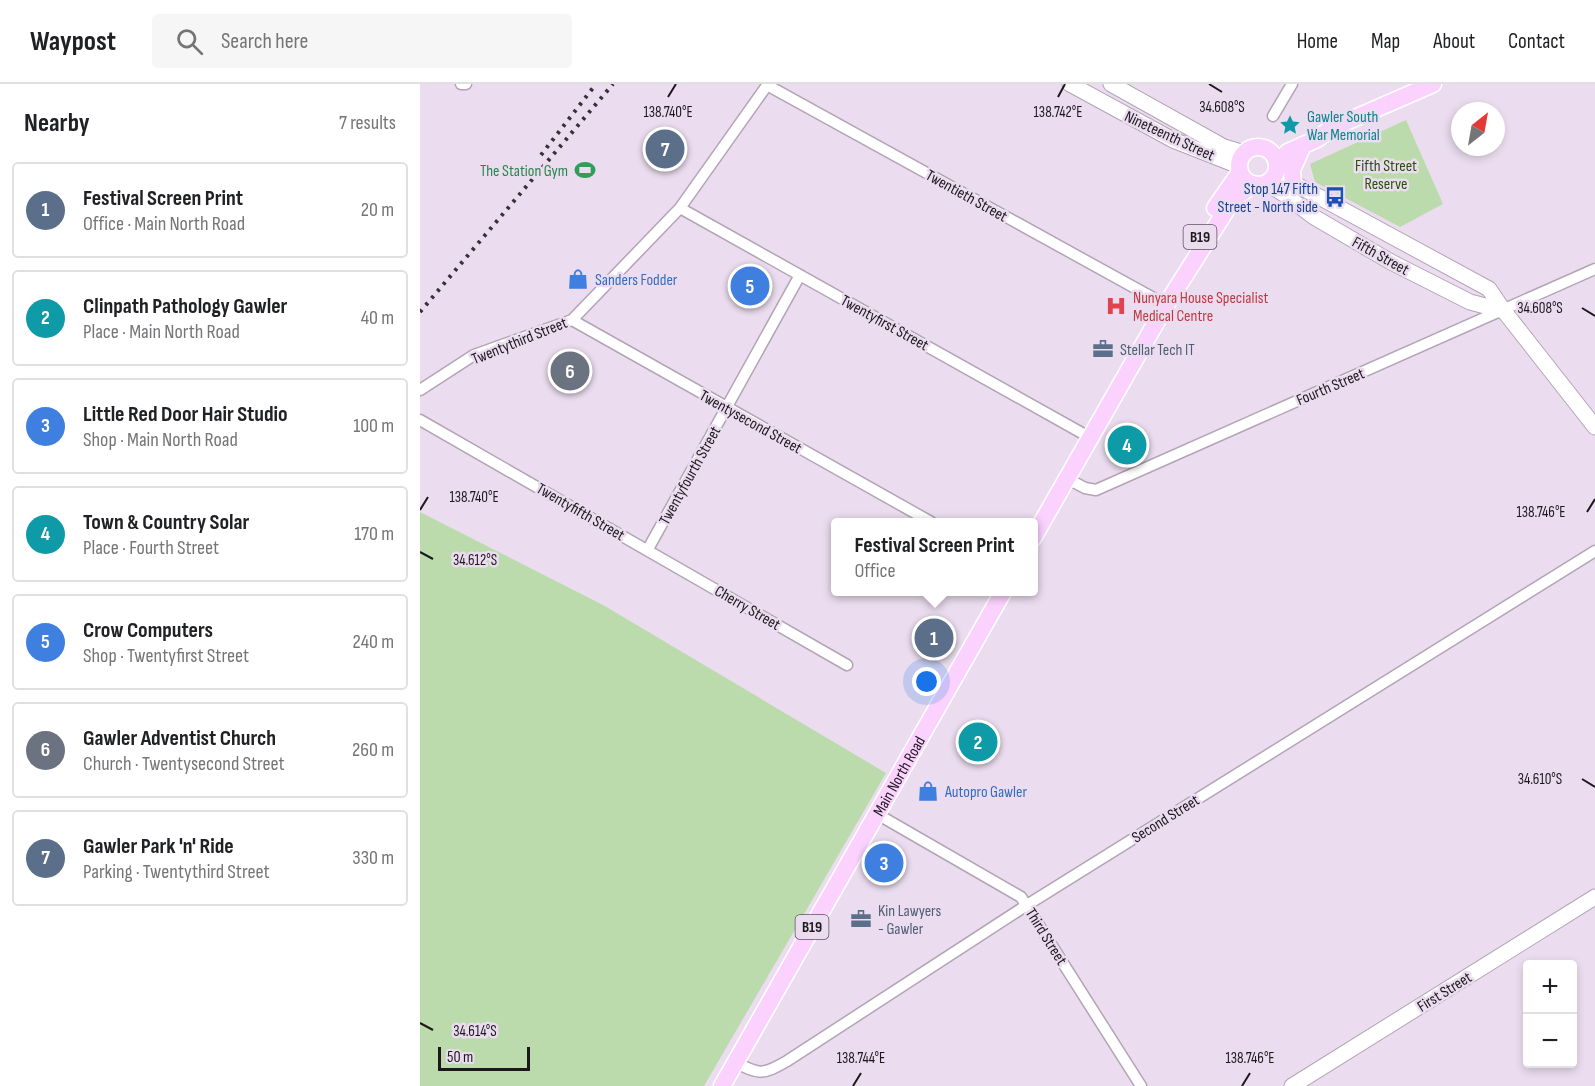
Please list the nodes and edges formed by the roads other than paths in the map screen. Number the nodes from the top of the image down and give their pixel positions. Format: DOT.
graph roads {
  1 [pos="461,84"];
  2 [pos="466,84"];
  3 [pos="1070,84"];
  4 [pos="1111,84"];
  5 [pos="1292,84"];
  6 [pos="1432,84"];
  7 [pos="768,85"];
  8 [pos="1273,116"];
  9 [pos="1332,128"];
  10 [pos="1303,145"];
  11 [pos="1274,160"];
  12 [pos="1241,164"];
  13 [pos="1293,183"];
  14 [pos="1260,184"];
  15 [pos="680,208"];
  16 [pos="1595,270"];
  17 [pos="800,275"];
  18 [pos="1166,305"];
  19 [pos="1504,311"];
  20 [pos="572,320"];
  21 [pos="420,390"];
  22 [pos="727,407"];
  23 [pos="420,420"];
  24 [pos="1595,428"];
  25 [pos="1089,437"];
  26 [pos="1066,478"];
  27 [pos="924,518"];
  28 [pos="1038,529"];
  29 [pos="648,549"];
  30 [pos="1595,550"];
  31 [pos="1000,596"];
  32 [pos="847,665"];
  33 [pos="877,814"];
  34 [pos="1595,897"];
  35 [pos="1027,905"];
  36 [pos="735,1062"];
  37 [pos="722,1086"];
  38 [pos="1142,1086"];
  39 [pos="1292,1086"];
  1 -- 2 [label="street"];
  3 -- 12 [label="street, Nineteenth Street"];
  4 -- 12 [label="street, Nineteenth Street"];
  5 -- 8 [label="street"];
  6 -- 9 [label="main road, B19"];
  7 -- 15 [label="street, Twentythird Street"];
  7 -- 18 [label="street, Twentieth Street"];
  9 -- 10 [label="main road, B19"];
  9 -- 11 [label="main road, B19"];
  10 -- 11 [label="main road, B19"];
  10 -- 13 [label="main road"];
  11 -- 12 [label="main road, B19"];
  11 -- 13 [label="street, Fifth Street"];
  11 -- 14 [label="main road, B19"];
  12 -- 14 [label="main road"];
  12 -- 18 [label="main road, B19"];
  13 -- 19 [label="street, Fifth Street"];
  14 -- 18 [label="main road, B19"];
  14 -- 19 [label="street, Fifth Street"];
  15 -- 17 [label="street, Twentyfirst Street"];
  15 -- 20 [label="street, Twentythird Street"];
  16 -- 19 [label="street, Fourth Street"];
  17 -- 22 [label="street, Twentyfourth Street"];
  17 -- 25 [label="street, Twentyfirst Street"];
  18 -- 25 [label="main road, B19"];
  19 -- 24 [label="street, Fifth Street"];
  19 -- 26 [label="street, Fourth Street"];
  20 -- 21 [label="street, Twentythird Street"];
  20 -- 22 [label="street, Twentysecond Street"];
  22 -- 27 [label="street, Twentysecond Street"];
  22 -- 29 [label="street, Twentyfourth Street"];
  23 -- 29 [label="street, Twentyfifth Street"];
  25 -- 26 [label="main road, B19"];
  26 -- 28 [label="main road, B19"];
  29 -- 32 [label="street, Cherry Street"];
  30 -- 35 [label="street, Second Street"];
  31 -- 33 [label="main road, Main North Road / B19"];
  33 -- 35 [label="street, Third Street"];
  33 -- 36 [label="main road, Main North Road / B19"];
  34 -- 39 [label="street, First Street"];
  35 -- 36 [label="street, Second Street"];
  35 -- 38 [label="street, Third Street"];
  36 -- 37 [label="main road, Main North Road / B19"];
}
